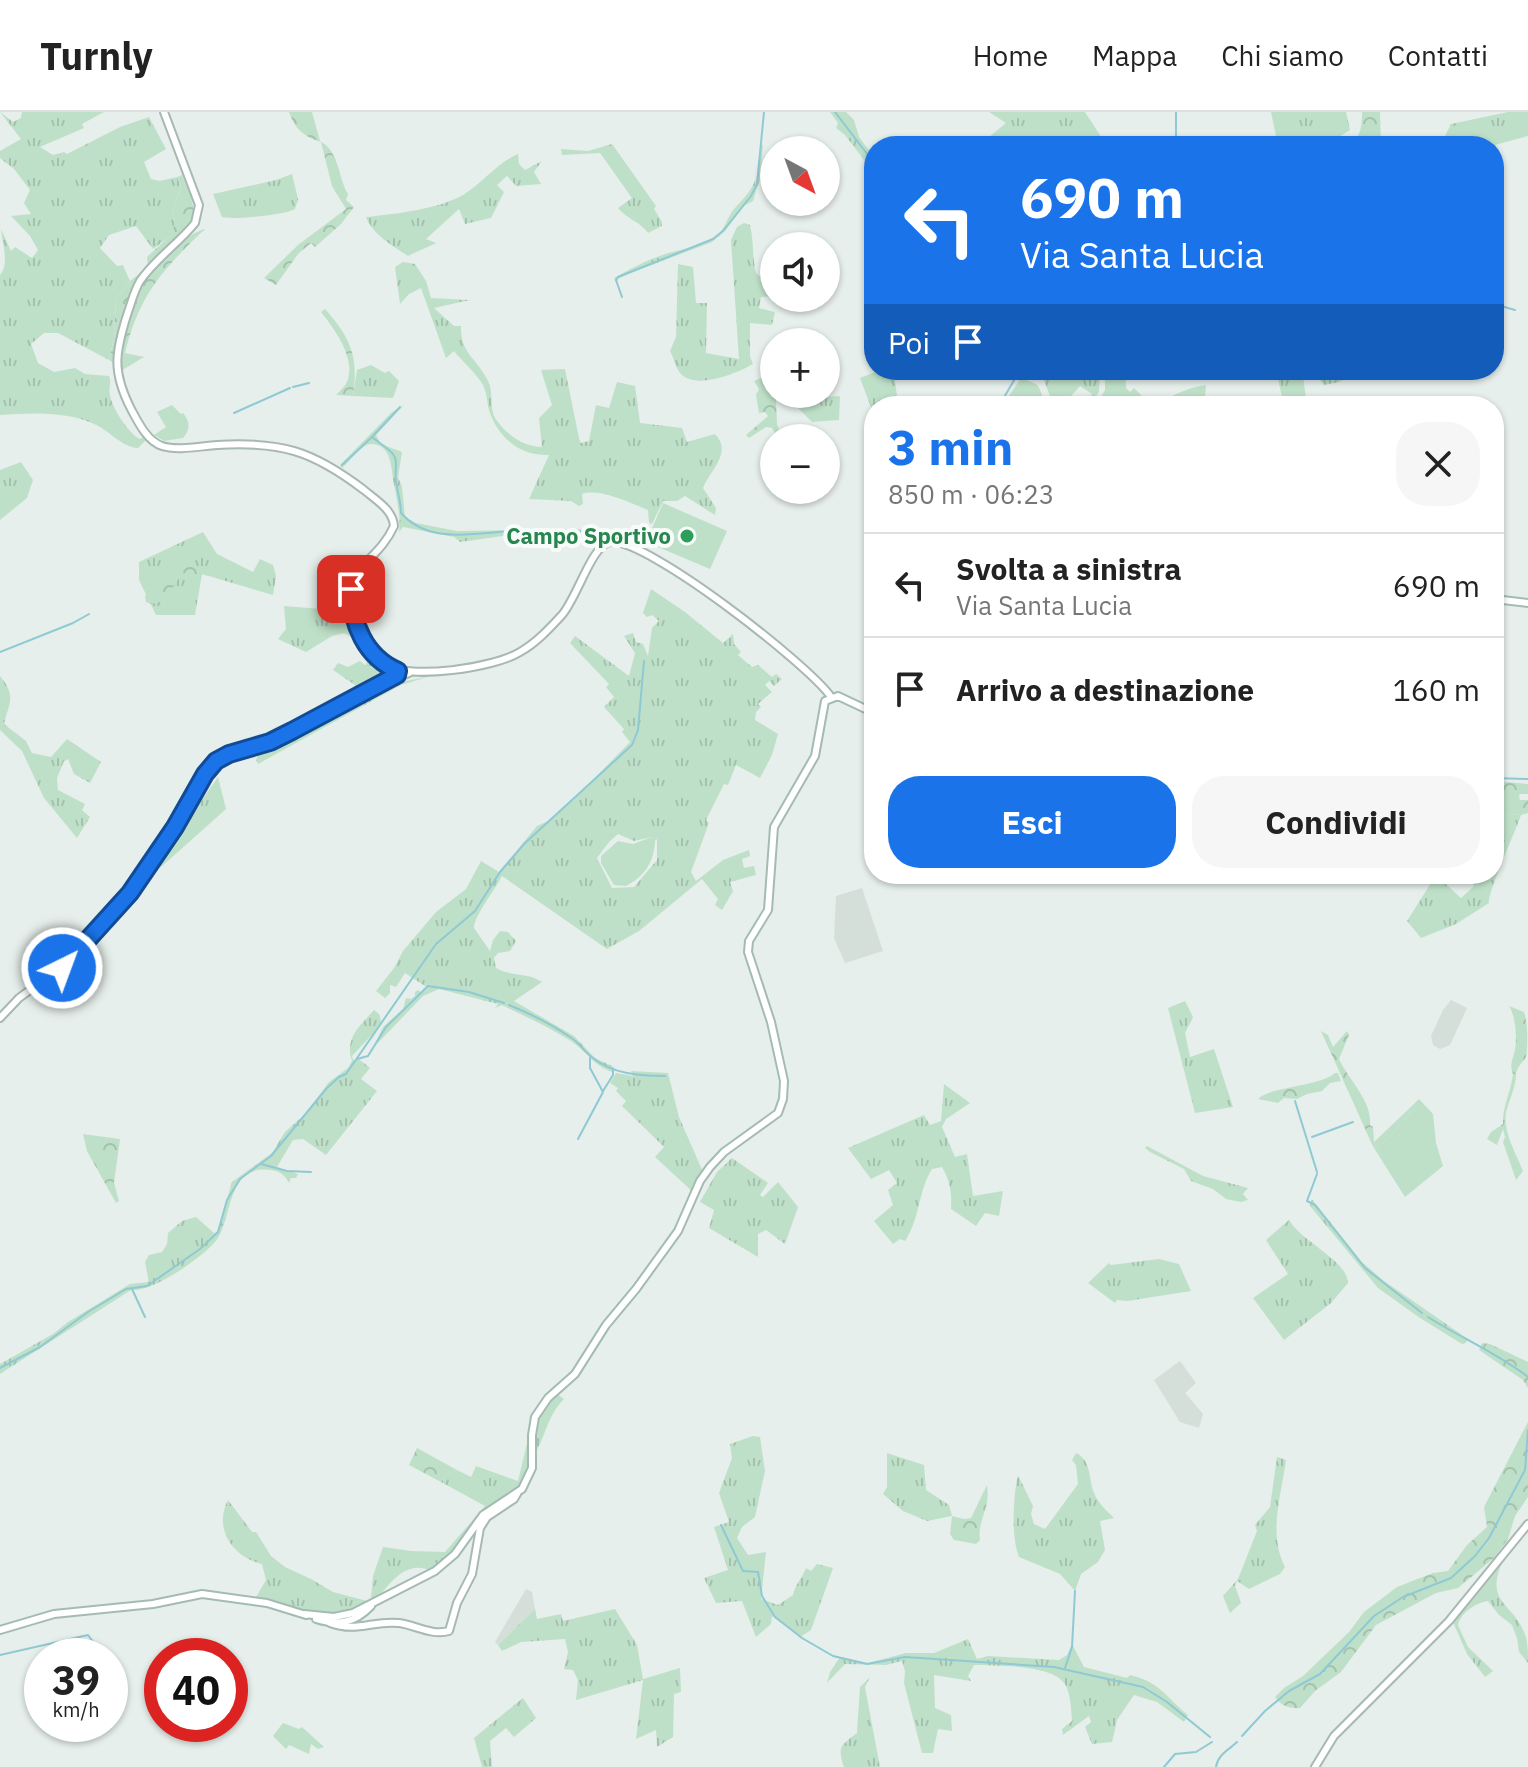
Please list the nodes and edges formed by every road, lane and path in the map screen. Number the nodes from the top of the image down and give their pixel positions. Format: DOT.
graph roads {
  1 [pos="164,112"];
  2 [pos="1504,600"];
  3 [pos="1528,603"];
  4 [pos="386,666"];
  5 [pos="398,671"];
  6 [pos="413,672"];
  7 [pos="387,681"];
  8 [pos="831,697"];
  9 [pos="864,708"];
  10 [pos="0,1018"];
  11 [pos="517,1494"];
  12 [pos="1528,1524"];
  13 [pos="375,1602"];
  14 [pos="356,1612"];
  15 [pos="332,1620"];
  16 [pos="354,1626"];
  17 [pos="0,1630"];
  18 [pos="1315,1767"];
  1 -- 4 [label="street"];
  2 -- 3 [label="street"];
  4 -- 5 [label="street"];
  4 -- 7 [label="street"];
  5 -- 6 [label="street"];
  5 -- 7 [label="street"];
  6 -- 7 [label="street"];
  6 -- 8 [label="street"];
  7 -- 10 [label="street"];
  8 -- 9 [label="street"];
  8 -- 11 [label="street"];
  11 -- 13 [label="street"];
  11 -- 16 [label="street"];
  12 -- 18 [label="street"];
  13 -- 14 [label="street"];
  13 -- 16 [label="street"];
  14 -- 15 [label="street"];
  14 -- 16 [label="street"];
  15 -- 16 [label="street"];
  15 -- 17 [label="street"];
}
